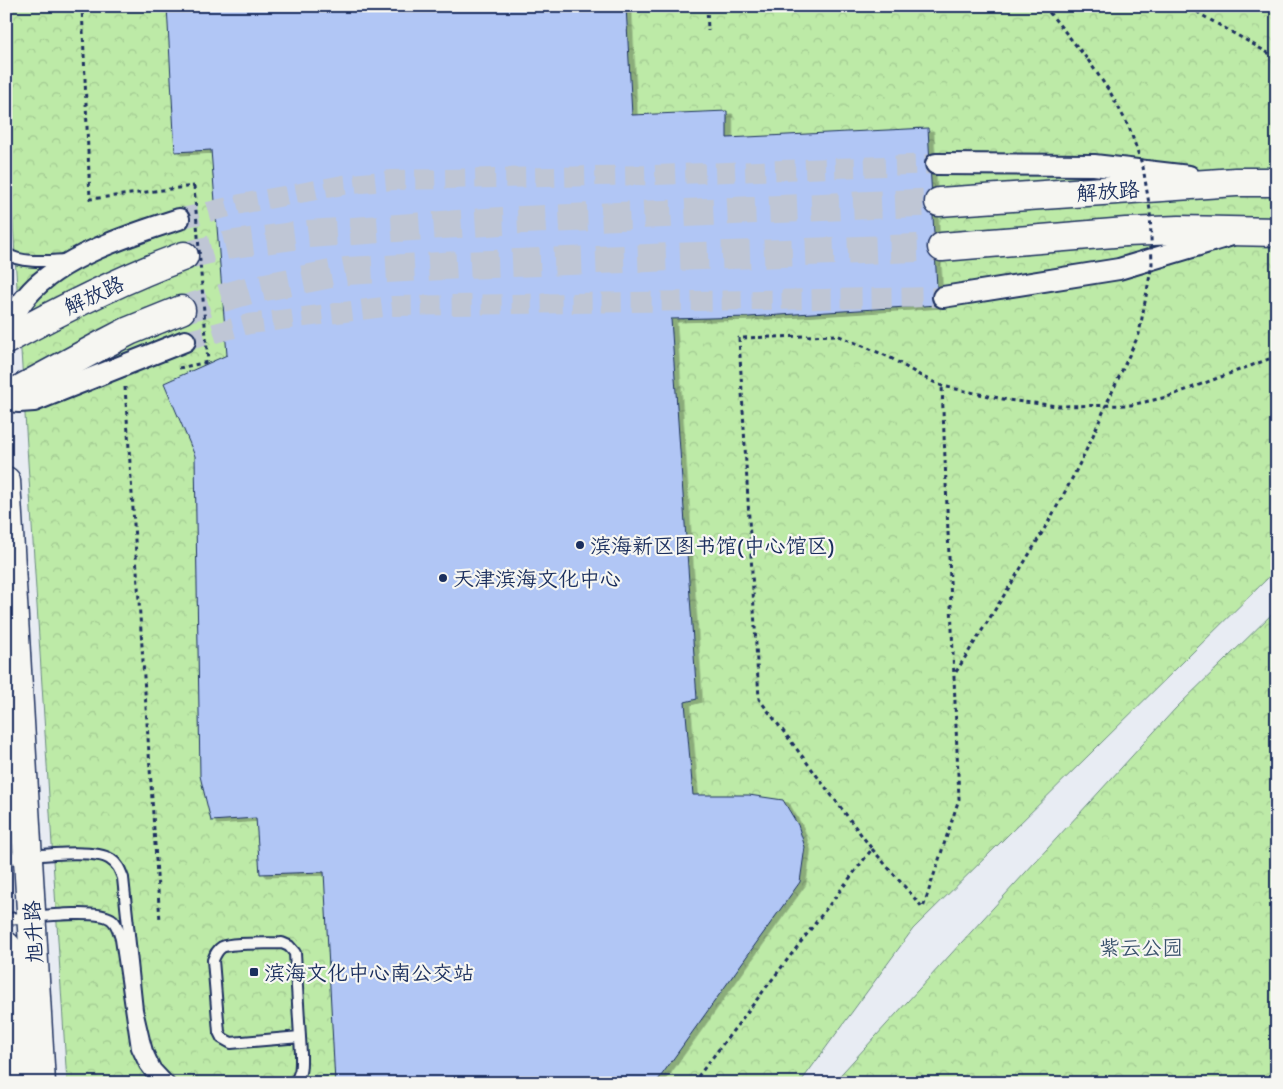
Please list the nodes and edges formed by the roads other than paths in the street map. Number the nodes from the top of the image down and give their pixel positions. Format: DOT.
graph roads {
  1 [pos="936,164"];
  2 [pos="1236,182"];
  3 [pos="1277,182"];
  4 [pos="939,202"];
  5 [pos="179,219"];
  6 [pos="1246,231"];
  7 [pos="1277,232"];
  8 [pos="942,247"];
  9 [pos="6,253"];
  10 [pos="184,256"];
  11 [pos="72,260"];
  12 [pos="943,297"];
  13 [pos="181,310"];
  14 [pos="6,328"];
  15 [pos="6,340"];
  16 [pos="185,341"];
  17 [pos="6,399"];
  18 [pos="6,482"];
  19 [pos="17,858"];
  20 [pos="19,919"];
  21 [pos="6,946"];
  22 [pos="300,1037"];
  23 [pos="301,1070"];
  24 [pos="13,1083"];
  25 [pos="41,1083"];
  26 [pos="159,1083"];
  27 [pos="169,1083"];
  28 [pos="287,1083"];
  29 [pos="294,1083"];
  1 -- 2 [label="street"];
  2 -- 3 [label="street, 解放路"];
  2 -- 4 [label="street, 解放路"];
  5 -- 11 [label="street"];
  6 -- 7 [label="street, 解放路"];
  6 -- 8 [label="street, 解放路"];
  6 -- 12 [label="street"];
  9 -- 11 [label="lane"];
  10 -- 15 [label="street, 解放路"];
  11 -- 14 [label="street"];
  13 -- 17 [label="street"];
  16 -- 17 [label="street"];
  18 -- 19 [label="street, 旭升路"];
  19 -- 20 [label="street, 旭升路"];
  19 -- 27 [label="lane"];
  20 -- 25 [label="street, 旭升路"];
  20 -- 26 [label="lane"];
  21 -- 24 [label="street, 旭升路"];
  22 -- 22 [label="lane"];
  22 -- 23 [label="lane"];
  23 -- 28 [label="lane"];
  23 -- 29 [label="lane"];
}
